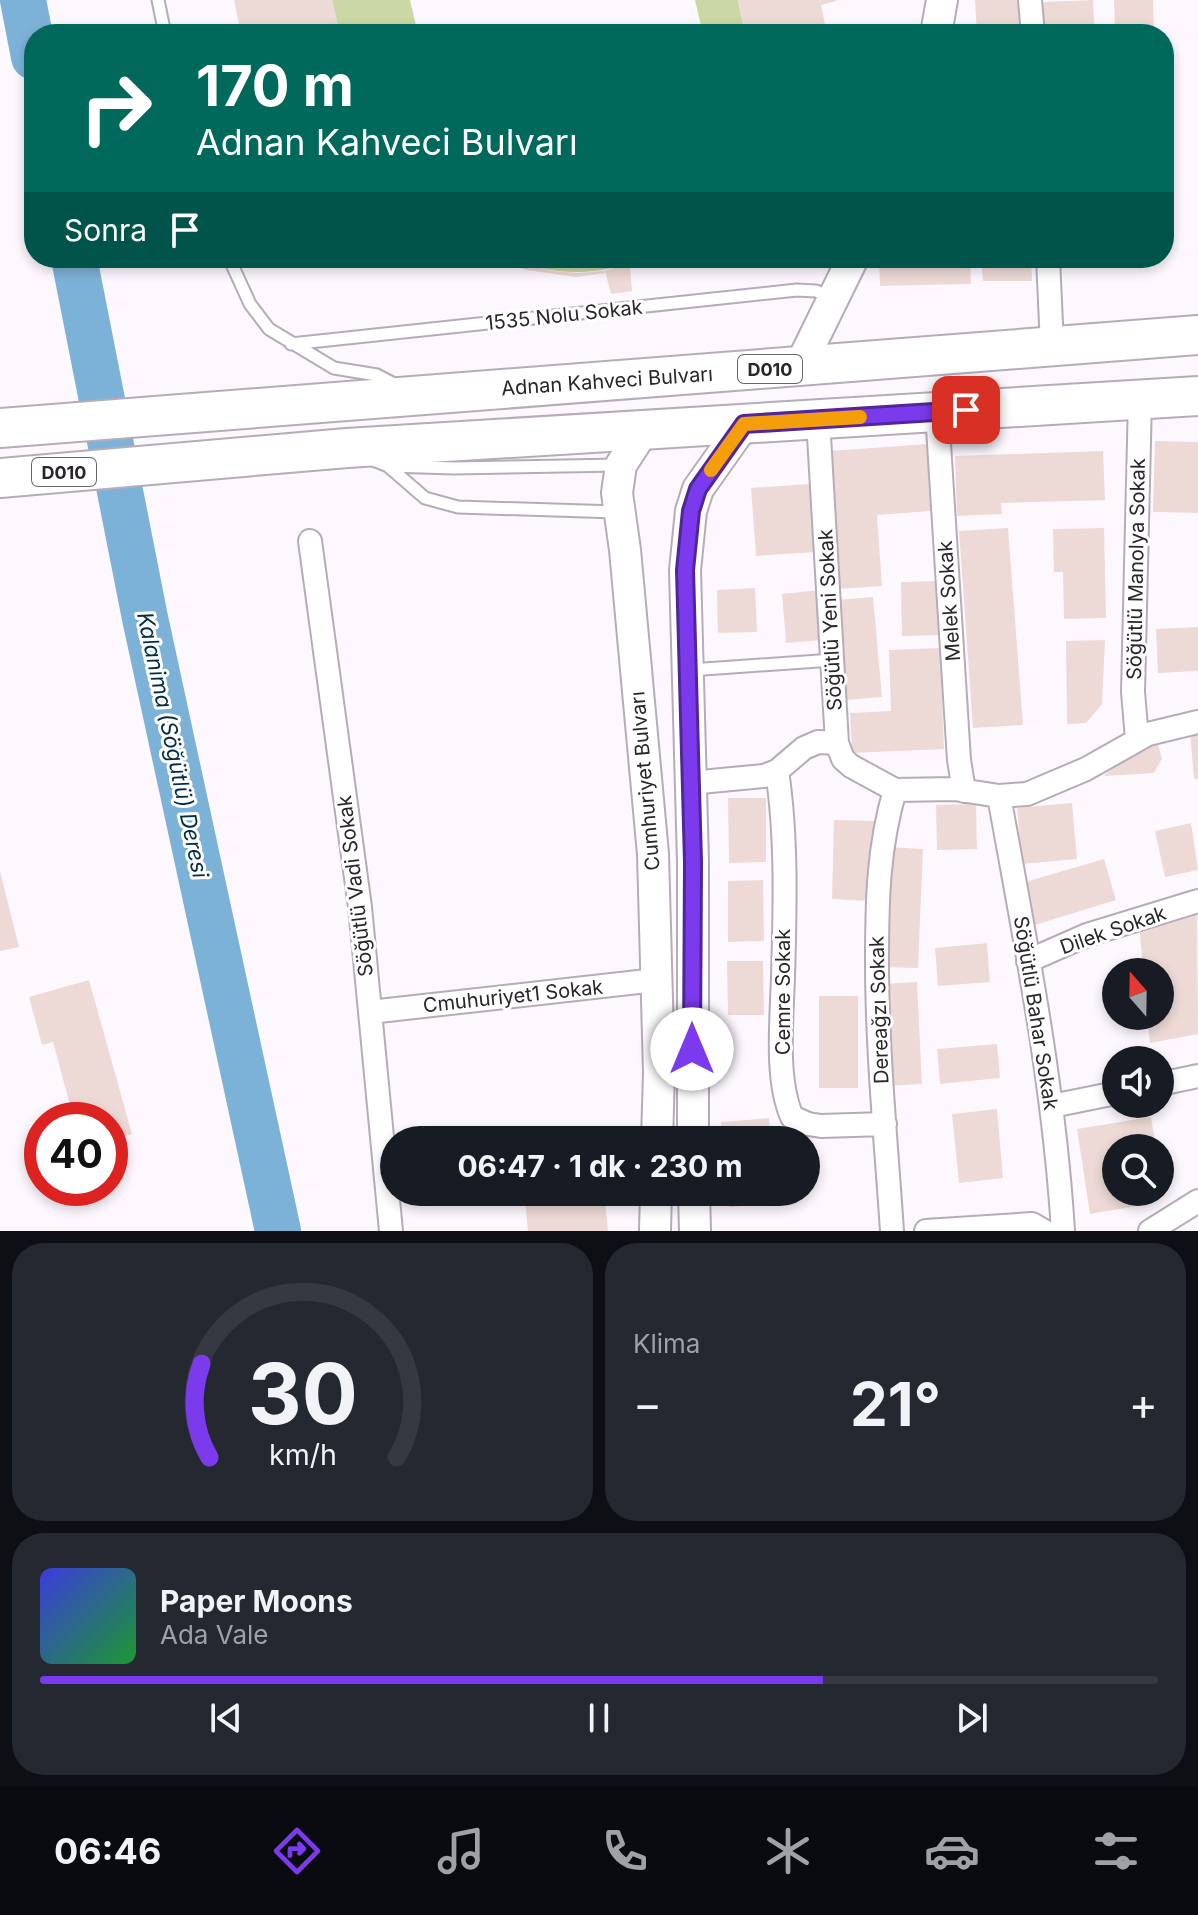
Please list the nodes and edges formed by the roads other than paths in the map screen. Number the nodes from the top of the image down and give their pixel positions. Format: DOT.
graph roads {
  1 [pos="158,0"];
  2 [pos="942,0"];
  3 [pos="1030,0"];
  4 [pos="163,24"];
  5 [pos="938,24"];
  6 [pos="1032,24"];
  7 [pos="234,268"];
  8 [pos="849,268"];
  9 [pos="1048,268"];
  10 [pos="835,299"];
  11 [pos="1198,335"];
  12 [pos="291,344"];
  13 [pos="1052,346"];
  14 [pos="800,366"];
  15 [pos="1198,396"];
  16 [pos="404,397"];
  17 [pos="1140,399"];
  18 [pos="937,412"];
  19 [pos="818,419"];
  20 [pos="744,424"];
  21 [pos="0,428"];
  22 [pos="643,431"];
  23 [pos="344,448"];
  24 [pos="621,465"];
  25 [pos="388,466"];
  26 [pos="0,478"];
  27 [pos="621,513"];
  28 [pos="310,541"];
  29 [pos="833,660"];
  30 [pos="687,671"];
  31 [pos="1198,722"];
  32 [pos="1137,739"];
  33 [pos="837,743"];
  34 [pos="777,771"];
  35 [pos="690,783"];
  36 [pos="895,790"];
  37 [pos="964,791"];
  38 [pos="999,796"];
  39 [pos="1198,901"];
  40 [pos="1028,961"];
  41 [pos="656,980"];
  42 [pos="370,1012"];
  43 [pos="1198,1076"];
  44 [pos="1174,1081"];
  45 [pos="1102,1096"];
  46 [pos="1052,1106"];
  47 [pos="885,1124"];
  48 [pos="657,1126"];
  49 [pos="693,1126"];
  50 [pos="1198,1201"];
  51 [pos="656,1206"];
  52 [pos="694,1206"];
  53 [pos="391,1231"];
  54 [pos="655,1231"];
  55 [pos="695,1231"];
  56 [pos="892,1231"];
  57 [pos="926,1231"];
  58 [pos="1044,1231"];
  59 [pos="1063,1231"];
  60 [pos="1150,1231"];
  1 -- 4 [label="lane"];
  2 -- 5 [label="street"];
  3 -- 6 [label="street"];
  7 -- 12 [label="lane"];
  8 -- 10 [label="street"];
  9 -- 13 [label="street"];
  10 -- 12 [label="lane, 1535 Nolu Sokak"];
  10 -- 14 [label="street"];
  11 -- 13 [label="highway, Adnan Kahveci Bulvarı / D010"];
  12 -- 16 [label="lane"];
  13 -- 14 [label="highway, Adnan Kahveci Bulvarı / D010"];
  14 -- 16 [label="highway, Adnan Kahveci Bulvarı / D010"];
  15 -- 17 [label="highway, D010"];
  16 -- 21 [label="highway, Adnan Kahveci Bulvarı / D010"];
  17 -- 18 [label="highway, D010"];
  17 -- 32 [label="street, Söğütlü Manolya Sokak"];
  18 -- 19 [label="highway, D010"];
  18 -- 37 [label="street, Melek Sokak"];
  19 -- 20 [label="highway, D010"];
  19 -- 29 [label="street, Söğütlü Yeni Sokak"];
  20 -- 22 [label="highway, D010"];
  20 -- 30 [label="street, Cumhuriyet Bulvarı"];
  22 -- 23 [label="highway, D010"];
  22 -- 24 [label="street"];
  23 -- 25 [label="lane"];
  23 -- 26 [label="highway, D010"];
  24 -- 25 [label="lane"];
  24 -- 27 [label="street, Cumhuriyet Bulvarı"];
  25 -- 27 [label="lane"];
  27 -- 41 [label="street, Cumhuriyet Bulvarı"];
  28 -- 42 [label="street, Söğütlü Vadi Sokak"];
  29 -- 30 [label="lane"];
  29 -- 33 [label="street, Söğütlü Yeni Sokak"];
  30 -- 35 [label="street, Cumhuriyet Bulvarı"];
  31 -- 32 [label="street"];
  32 -- 38 [label="street"];
  33 -- 34 [label="street"];
  33 -- 36 [label="street"];
  34 -- 35 [label="street"];
  34 -- 47 [label="street, Cemre Sokak"];
  35 -- 49 [label="street, Cumhuriyet Bulvarı"];
  36 -- 37 [label="street"];
  36 -- 47 [label="street, Dereağzı Sokak"];
  37 -- 38 [label="street"];
  38 -- 40 [label="street, Söğütlü Bahar Sokak"];
  39 -- 40 [label="street, Dilek Sokak"];
  40 -- 46 [label="street, Söğütlü Bahar Sokak"];
  41 -- 42 [label="street, Cmuhuriyet1 Sokak"];
  41 -- 48 [label="street, Cumhuriyet Bulvarı"];
  42 -- 53 [label="street, Söğütlü Vadi Sokak"];
  43 -- 44 [label="street"];
  45 -- 46 [label="street"];
  46 -- 59 [label="street, Söğütlü Bahar Sokak"];
  47 -- 56 [label="street, Dereağzı Sokak"];
  50 -- 60 [label="street"];
  51 -- 54 [label="street"];
  52 -- 55 [label="street"];
  57 -- 58 [label="street"];
}
